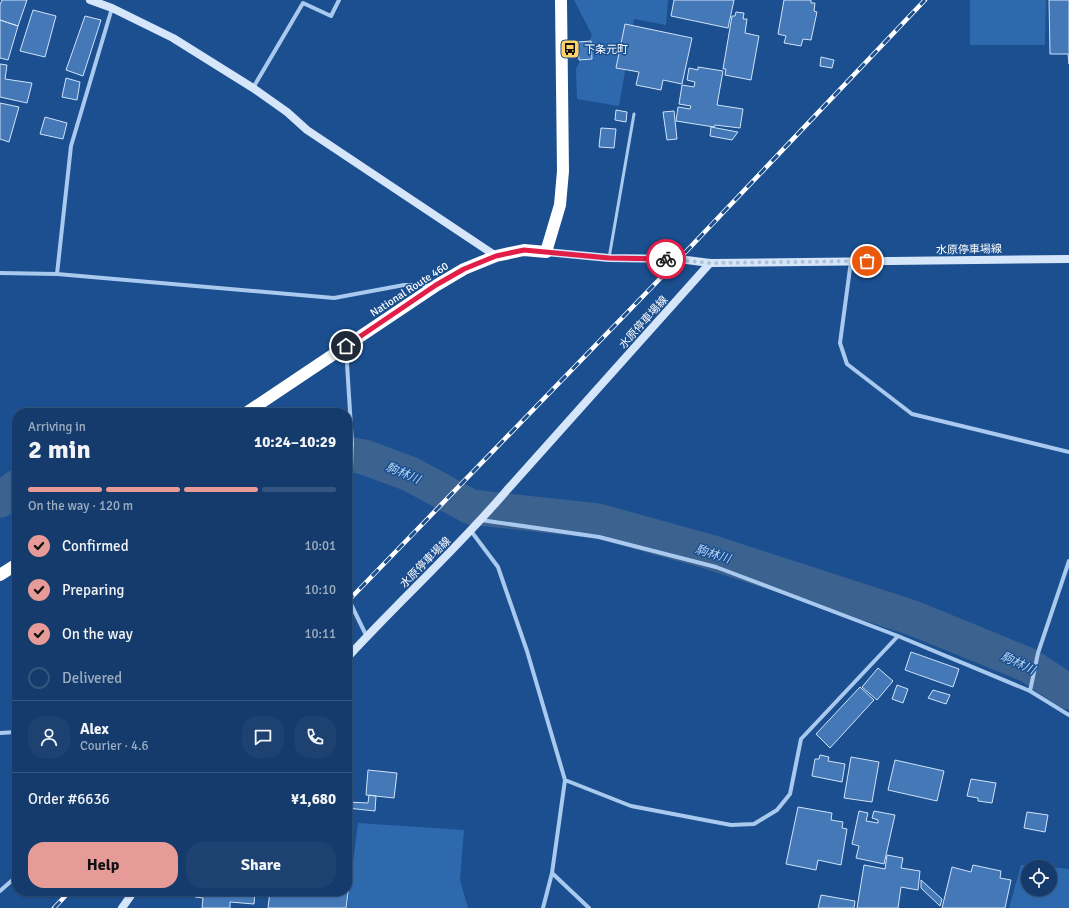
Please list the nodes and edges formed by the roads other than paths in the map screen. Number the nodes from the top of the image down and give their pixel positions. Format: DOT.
graph roads {
  1 [pos="90,0"];
  2 [pos="339,0"];
  3 [pos="561,0"];
  4 [pos="112,8"];
  5 [pos="253,88"];
  6 [pos="634,114"];
  7 [pos="546,252"];
  8 [pos="496,256"];
  9 [pos="609,258"];
  10 [pos="1069,258"];
  11 [pos="851,261"];
  12 [pos="710,263"];
  13 [pos="0,272"];
  14 [pos="57,274"];
  15 [pos="436,285"];
  16 [pos="346,346"];
  17 [pos="253,408"];
  18 [pos="350,408"];
  19 [pos="1069,452"];
  20 [pos="481,520"];
  21 [pos="471,531"];
  22 [pos="1069,561"];
  23 [pos="12,567"];
  24 [pos="0,575"];
  25 [pos="352,607"];
  26 [pos="898,636"];
  27 [pos="366,637"];
  28 [pos="352,652"];
  29 [pos="1030,691"];
  30 [pos="1069,715"];
  31 [pos="12,732"];
  32 [pos="0,733"];
  33 [pos="565,780"];
  34 [pos="552,873"];
  35 [pos="12,880"];
  36 [pos="0,891"];
  37 [pos="130,896"];
  38 [pos="122,908"];
  39 [pos="543,908"];
  40 [pos="589,908"];
  1 -- 4 [label="main road"];
  2 -- 5 [label="street"];
  3 -- 7 [label="highway"];
  4 -- 5 [label="main road"];
  4 -- 14 [label="street"];
  5 -- 8 [label="main road"];
  6 -- 9 [label="lane"];
  7 -- 8 [label="highway, National Route 460"];
  7 -- 9 [label="main road"];
  8 -- 15 [label="highway, National Route 460"];
  9 -- 12 [label="main road"];
  10 -- 11 [label="main road, 水原停車場線"];
  11 -- 12 [label="main road, 水原停車場線"];
  11 -- 19 [label="street"];
  12 -- 20 [label="main road, 水原停車場線"];
  13 -- 14 [label="street"];
  14 -- 15 [label="street"];
  15 -- 16 [label="highway, National Route 460"];
  16 -- 17 [label="highway, National Route 460"];
  16 -- 18 [label="street"];
  20 -- 21 [label="main road, 水原停車場線"];
  20 -- 26 [label="street"];
  21 -- 27 [label="main road, 水原停車場線"];
  21 -- 33 [label="street"];
  22 -- 29 [label="street"];
  23 -- 24 [label="highway"];
  25 -- 27 [label="street"];
  26 -- 29 [label="street"];
  26 -- 33 [label="street"];
  27 -- 28 [label="main road, 水原停車場線"];
  29 -- 30 [label="street"];
  31 -- 32 [label="street"];
  33 -- 34 [label="street"];
  34 -- 39 [label="street"];
  34 -- 40 [label="street"];
  35 -- 36 [label="street"];
  37 -- 38 [label="main road"];
}
